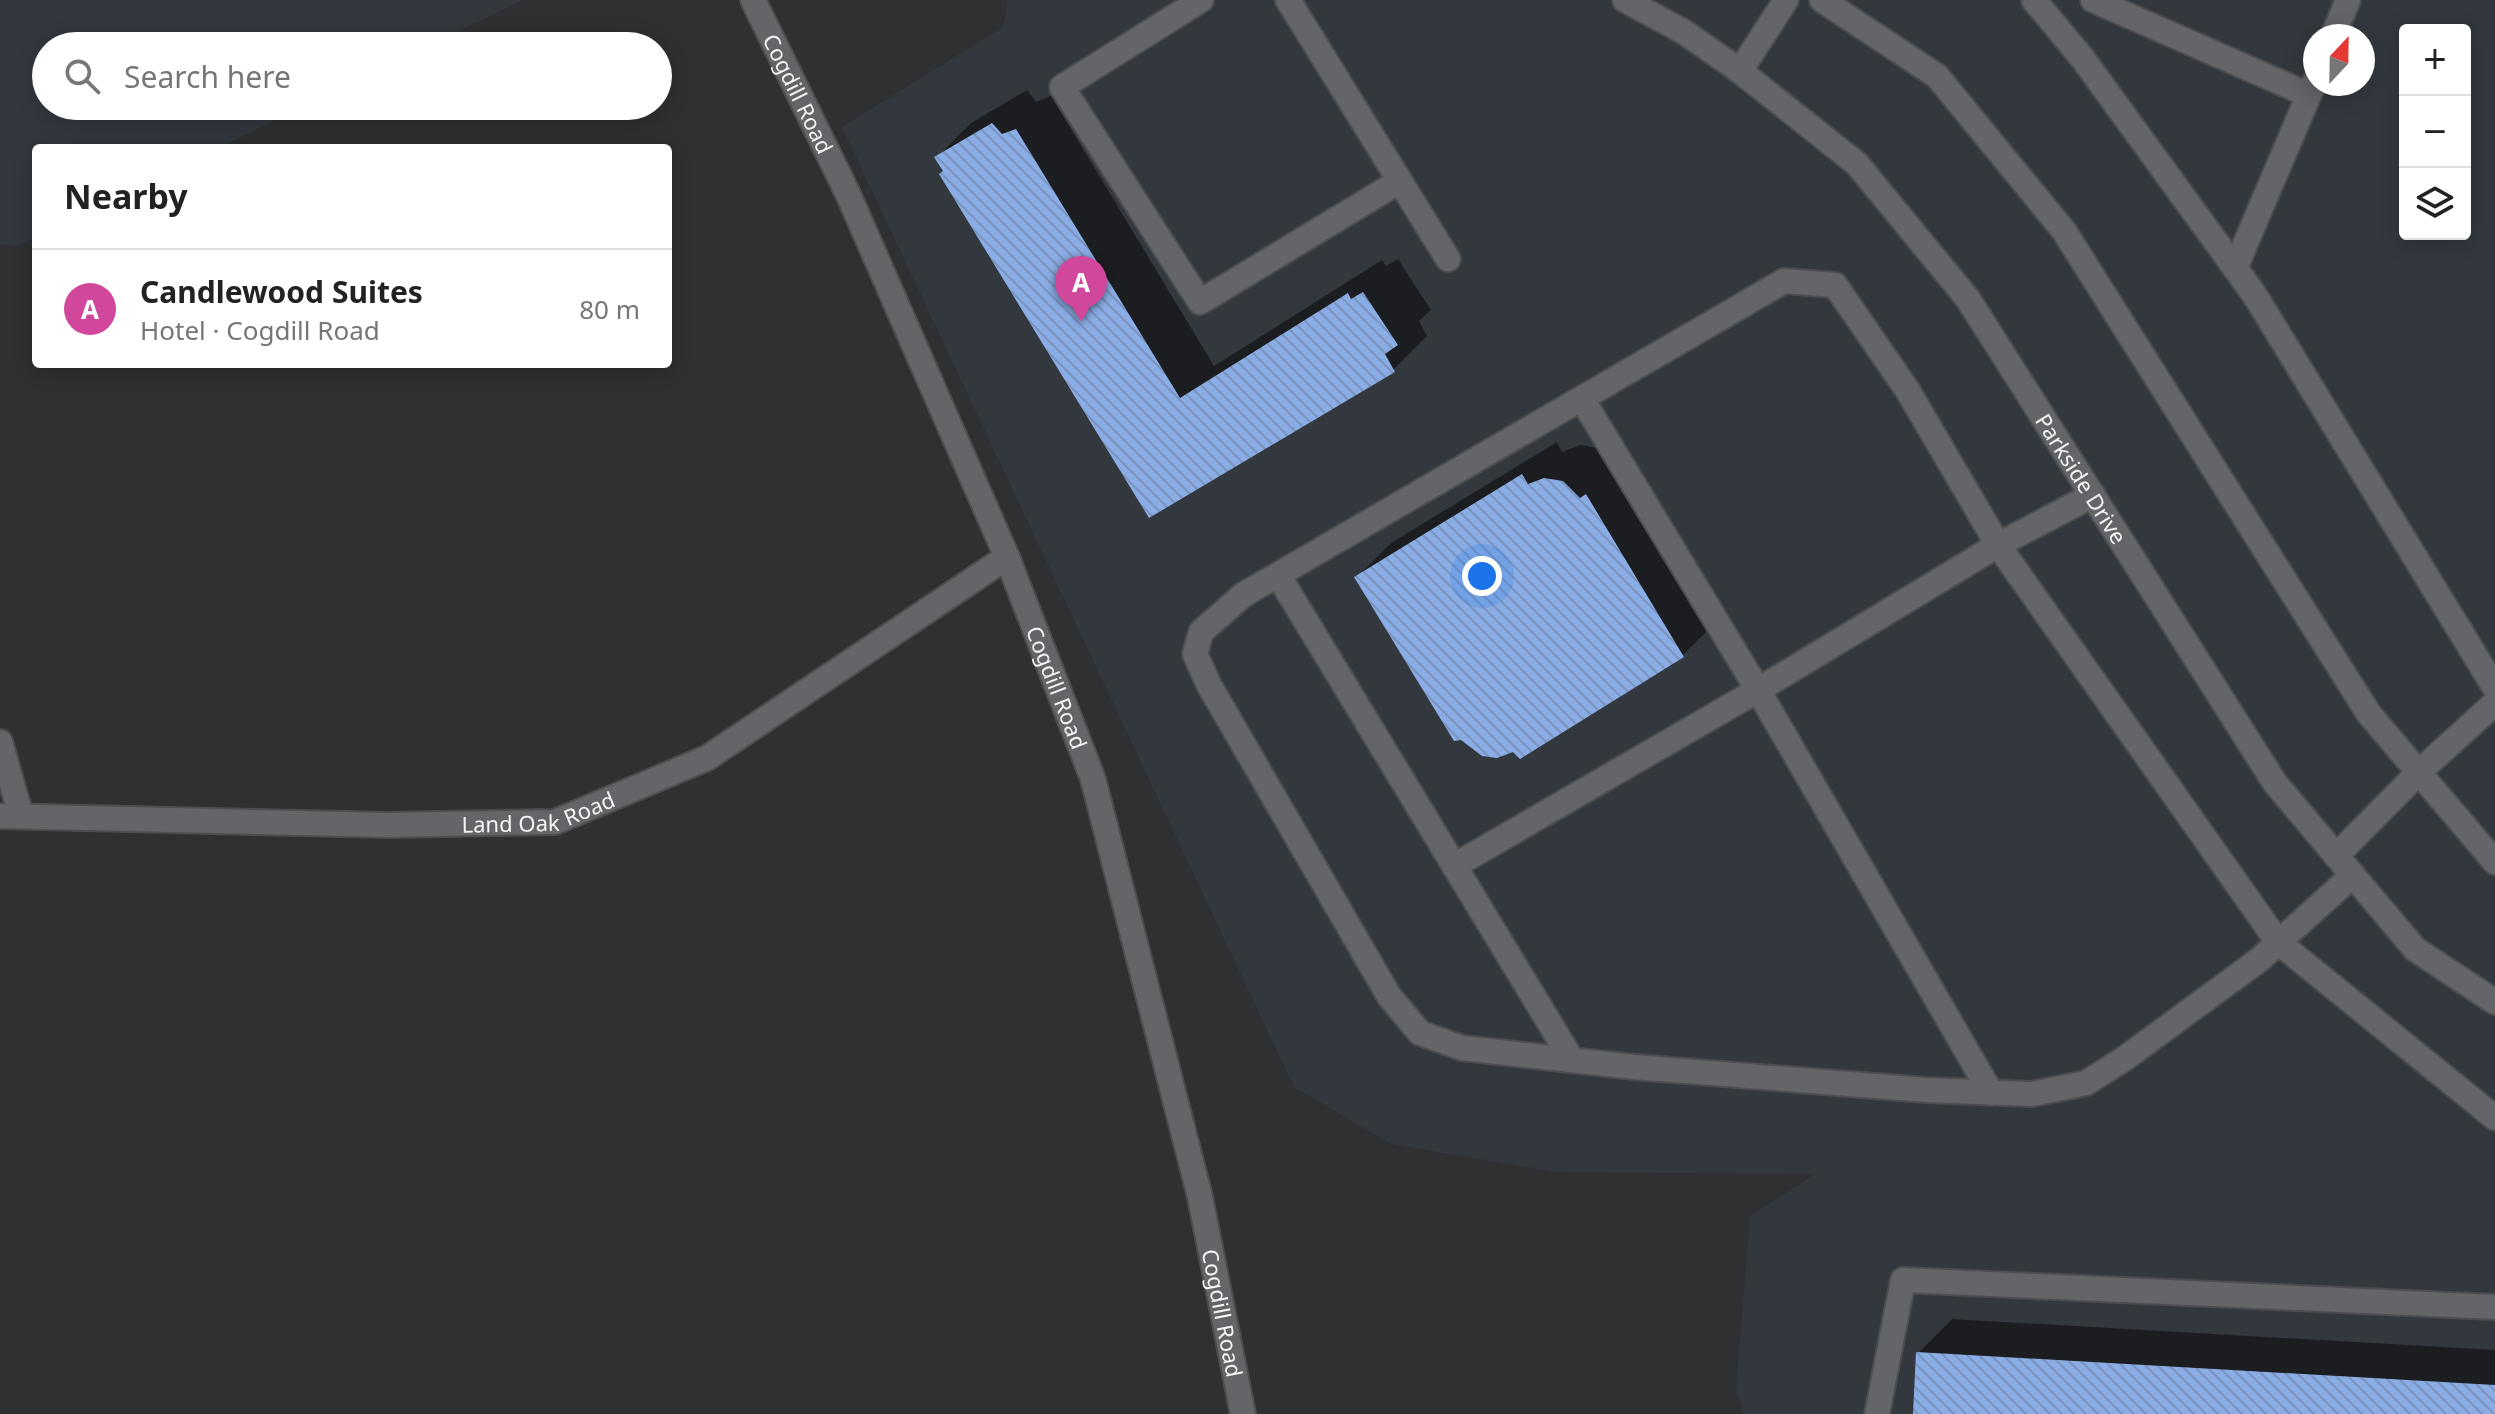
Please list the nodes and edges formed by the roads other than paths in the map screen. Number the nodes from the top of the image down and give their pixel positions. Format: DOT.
graph roads {
  1 [pos="753,0"];
  2 [pos="1201,0"];
  3 [pos="1288,0"];
  4 [pos="1625,0"];
  5 [pos="1786,0"];
  6 [pos="1822,0"];
  7 [pos="2034,0"];
  8 [pos="2093,0"];
  9 [pos="2348,0"];
  10 [pos="2338,24"];
  11 [pos="1740,71"];
  12 [pos="2303,84"];
  13 [pos="2309,96"];
  14 [pos="1400,181"];
  15 [pos="1448,259"];
  16 [pos="2235,268"];
  17 [pos="1582,399"];
  18 [pos="2093,495"];
  19 [pos="1998,545"];
  20 [pos="1007,557"];
  21 [pos="1278,575"];
  22 [pos="2495,688"];
  23 [pos="1758,690"];
  24 [pos="2495,703"];
  25 [pos="0,742"];
  26 [pos="2419,772"];
  27 [pos="11,816"];
  28 [pos="2336,856"];
  29 [pos="2495,862"];
  30 [pos="1454,866"];
  31 [pos="2353,875"];
  32 [pos="2278,942"];
  33 [pos="2495,1002"];
  34 [pos="1572,1060"];
  35 [pos="1991,1093"];
  36 [pos="2495,1118"];
  37 [pos="2495,1307"];
  38 [pos="1243,1414"];
  39 [pos="1877,1414"];
  1 -- 20 [label="street, Cogdill Road"];
  2 -- 14 [label="street"];
  3 -- 14 [label="street"];
  4 -- 11 [label="street, Parkside Drive"];
  5 -- 11 [label="street"];
  6 -- 26 [label="street"];
  7 -- 16 [label="street"];
  8 -- 12 [label="street"];
  9 -- 10 [label="street"];
  11 -- 18 [label="street, Parkside Drive"];
  13 -- 16 [label="street"];
  14 -- 15 [label="street"];
  16 -- 22 [label="street"];
  17 -- 19 [label="street"];
  17 -- 21 [label="street"];
  17 -- 23 [label="street"];
  18 -- 19 [label="street"];
  18 -- 28 [label="street, Parkside Drive"];
  19 -- 23 [label="street"];
  19 -- 32 [label="street"];
  20 -- 27 [label="street, Land Oak Road"];
  20 -- 38 [label="street, Cogdill Road"];
  21 -- 30 [label="street"];
  21 -- 34 [label="street"];
  23 -- 30 [label="street"];
  23 -- 35 [label="street"];
  24 -- 26 [label="street"];
  25 -- 27 [label="street"];
  26 -- 28 [label="street"];
  26 -- 29 [label="street"];
  28 -- 31 [label="street, Parkside Drive"];
  30 -- 34 [label="street"];
  31 -- 32 [label="street"];
  31 -- 33 [label="street, Parkside Drive"];
  32 -- 35 [label="street"];
  32 -- 36 [label="street"];
  34 -- 35 [label="street"];
  37 -- 39 [label="street"];
}
